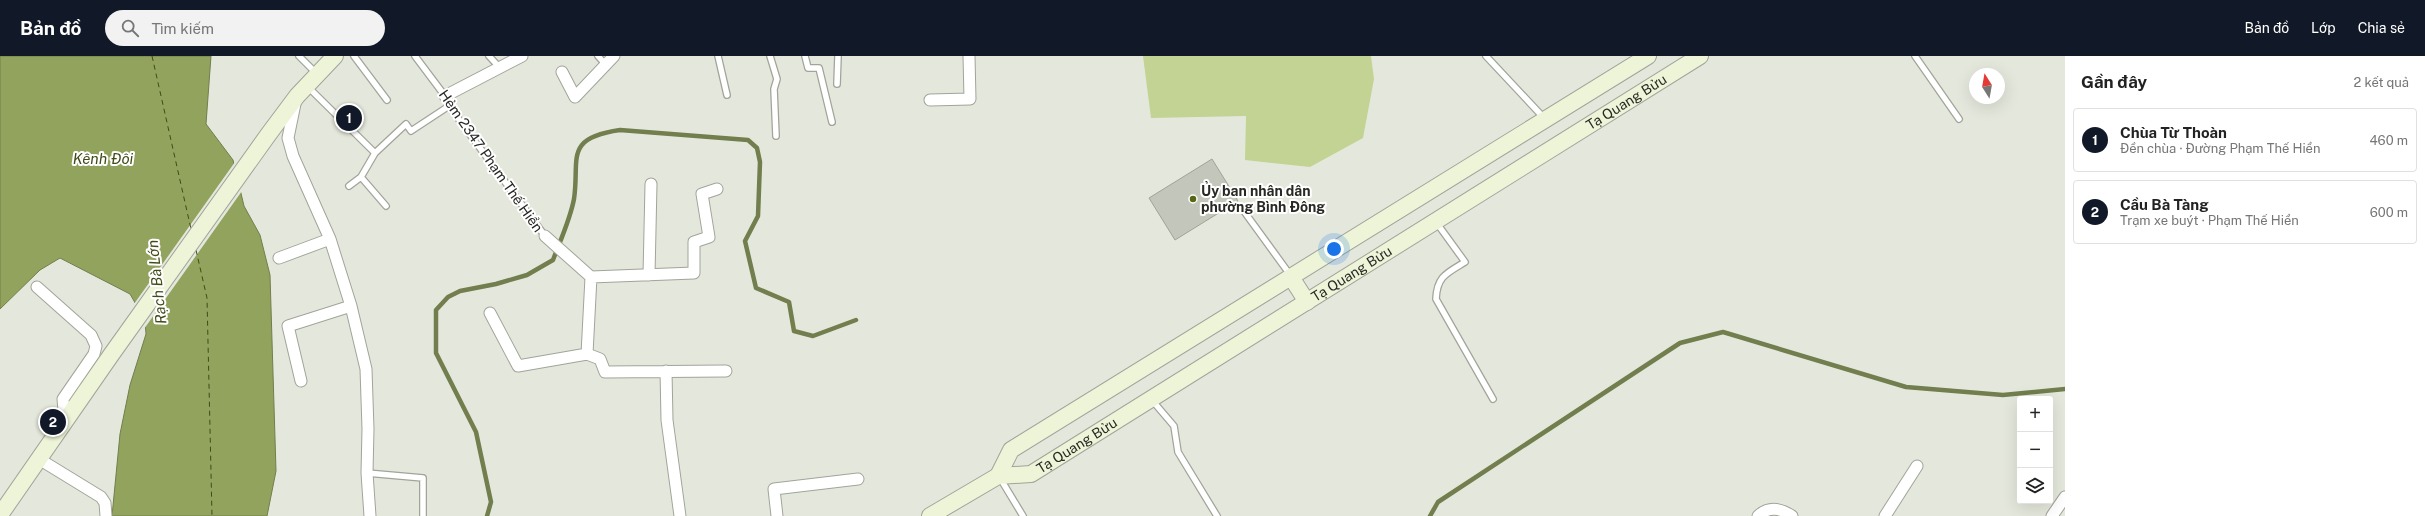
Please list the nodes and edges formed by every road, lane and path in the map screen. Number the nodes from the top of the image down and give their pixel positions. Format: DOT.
graph roads {
  1 [pos="299,56"];
  2 [pos="335,56"];
  3 [pos="354,56"];
  4 [pos="415,56"];
  5 [pos="490,56"];
  6 [pos="522,56"];
  7 [pos="598,56"];
  8 [pos="614,56"];
  9 [pos="718,56"];
  10 [pos="770,56"];
  11 [pos="805,56"];
  12 [pos="838,56"];
  13 [pos="969,56"];
  14 [pos="1486,56"];
  15 [pos="1648,56"];
  16 [pos="1700,56"];
  17 [pos="1915,56"];
  18 [pos="606,65"];
  19 [pos="501,69"];
  20 [pos="562,72"];
  21 [pos="318,74"];
  22 [pos="837,84"];
  23 [pos="302,91"];
  24 [pos="727,95"];
  25 [pos="387,100"];
  26 [pos="930,100"];
  27 [pos="447,101"];
  28 [pos="1545,119"];
  29 [pos="1959,119"];
  30 [pos="832,122"];
  31 [pos="776,136"];
  32 [pos="375,153"];
  33 [pos="361,177"];
  34 [pos="651,184"];
  35 [pos="349,186"];
  36 [pos="717,189"];
  37 [pos="386,206"];
  38 [pos="1243,210"];
  39 [pos="1435,222"];
  40 [pos="545,236"];
  41 [pos="330,239"];
  42 [pos="279,258"];
  43 [pos="650,275"];
  44 [pos="591,277"];
  45 [pos="1291,277"];
  46 [pos="37,287"];
  47 [pos="1307,302"];
  48 [pos="351,306"];
  49 [pos="490,313"];
  50 [pos="587,354"];
  51 [pos="666,371"];
  52 [pos="726,371"];
  53 [pos="301,381"];
  54 [pos="1151,399"];
  55 [pos="1493,399"];
  56 [pos="65,423"];
  57 [pos="39,460"];
  58 [pos="1917,466"];
  59 [pos="367,473"];
  60 [pos="998,476"];
  61 [pos="858,479"];
  62 [pos="2065,497"];
  63 [pos="1761,513"];
  64 [pos="0,515"];
  65 [pos="106,516"];
  66 [pos="370,516"];
  67 [pos="423,516"];
  68 [pos="680,516"];
  69 [pos="777,516"];
  70 [pos="931,516"];
  71 [pos="1023,516"];
  72 [pos="1217,516"];
  73 [pos="1792,516"];
  74 [pos="1885,516"];
  75 [pos="2052,516"];
  1 -- 21 [label="lane"];
  2 -- 21 [label="street"];
  3 -- 25 [label="lane"];
  4 -- 27 [label="lane, Hẻm 2347 Phạm Thế Hiển"];
  5 -- 19 [label="lane"];
  6 -- 19 [label="street"];
  7 -- 18 [label="lane"];
  8 -- 18 [label="street"];
  9 -- 24 [label="lane"];
  10 -- 31 [label="lane"];
  11 -- 30 [label="lane"];
  12 -- 22 [label="lane"];
  13 -- 26 [label="street"];
  14 -- 28 [label="lane"];
  15 -- 28 [label="street, Tạ Quang Bửu"];
  16 -- 39 [label="street, Tạ Quang Bửu"];
  17 -- 29 [label="lane"];
  18 -- 20 [label="street"];
  19 -- 27 [label="street"];
  21 -- 23 [label="street"];
  23 -- 32 [label="lane"];
  23 -- 41 [label="street"];
  23 -- 56 [label="street"];
  27 -- 32 [label="lane"];
  27 -- 40 [label="lane, Hẻm 2347 Phạm Thế Hiển"];
  28 -- 45 [label="street, Tạ Quang Bửu"];
  32 -- 33 [label="lane"];
  33 -- 35 [label="lane"];
  33 -- 37 [label="lane"];
  34 -- 43 [label="street"];
  36 -- 43 [label="street"];
  38 -- 45 [label="lane"];
  39 -- 47 [label="street, Tạ Quang Bửu"];
  39 -- 55 [label="lane"];
  40 -- 44 [label="street, Hẻm 2347 Phạm Thế Hiển"];
  41 -- 42 [label="street"];
  41 -- 48 [label="street"];
  43 -- 44 [label="street"];
  44 -- 50 [label="street"];
  45 -- 47 [label="street"];
  45 -- 60 [label="street, Tạ Quang Bửu"];
  46 -- 56 [label="street"];
  47 -- 54 [label="street, Tạ Quang Bửu"];
  48 -- 53 [label="street"];
  48 -- 59 [label="street"];
  49 -- 50 [label="street"];
  50 -- 51 [label="street"];
  51 -- 52 [label="street"];
  51 -- 68 [label="street"];
  54 -- 60 [label="street, Tạ Quang Bửu"];
  54 -- 72 [label="lane"];
  56 -- 57 [label="street"];
  57 -- 64 [label="street"];
  57 -- 65 [label="street"];
  58 -- 74 [label="street"];
  59 -- 66 [label="street"];
  59 -- 67 [label="lane"];
  60 -- 70 [label="street, Tạ Quang Bửu"];
  60 -- 71 [label="lane"];
  61 -- 69 [label="street"];
  62 -- 75 [label="street"];
  63 -- 73 [label="street"];
}
